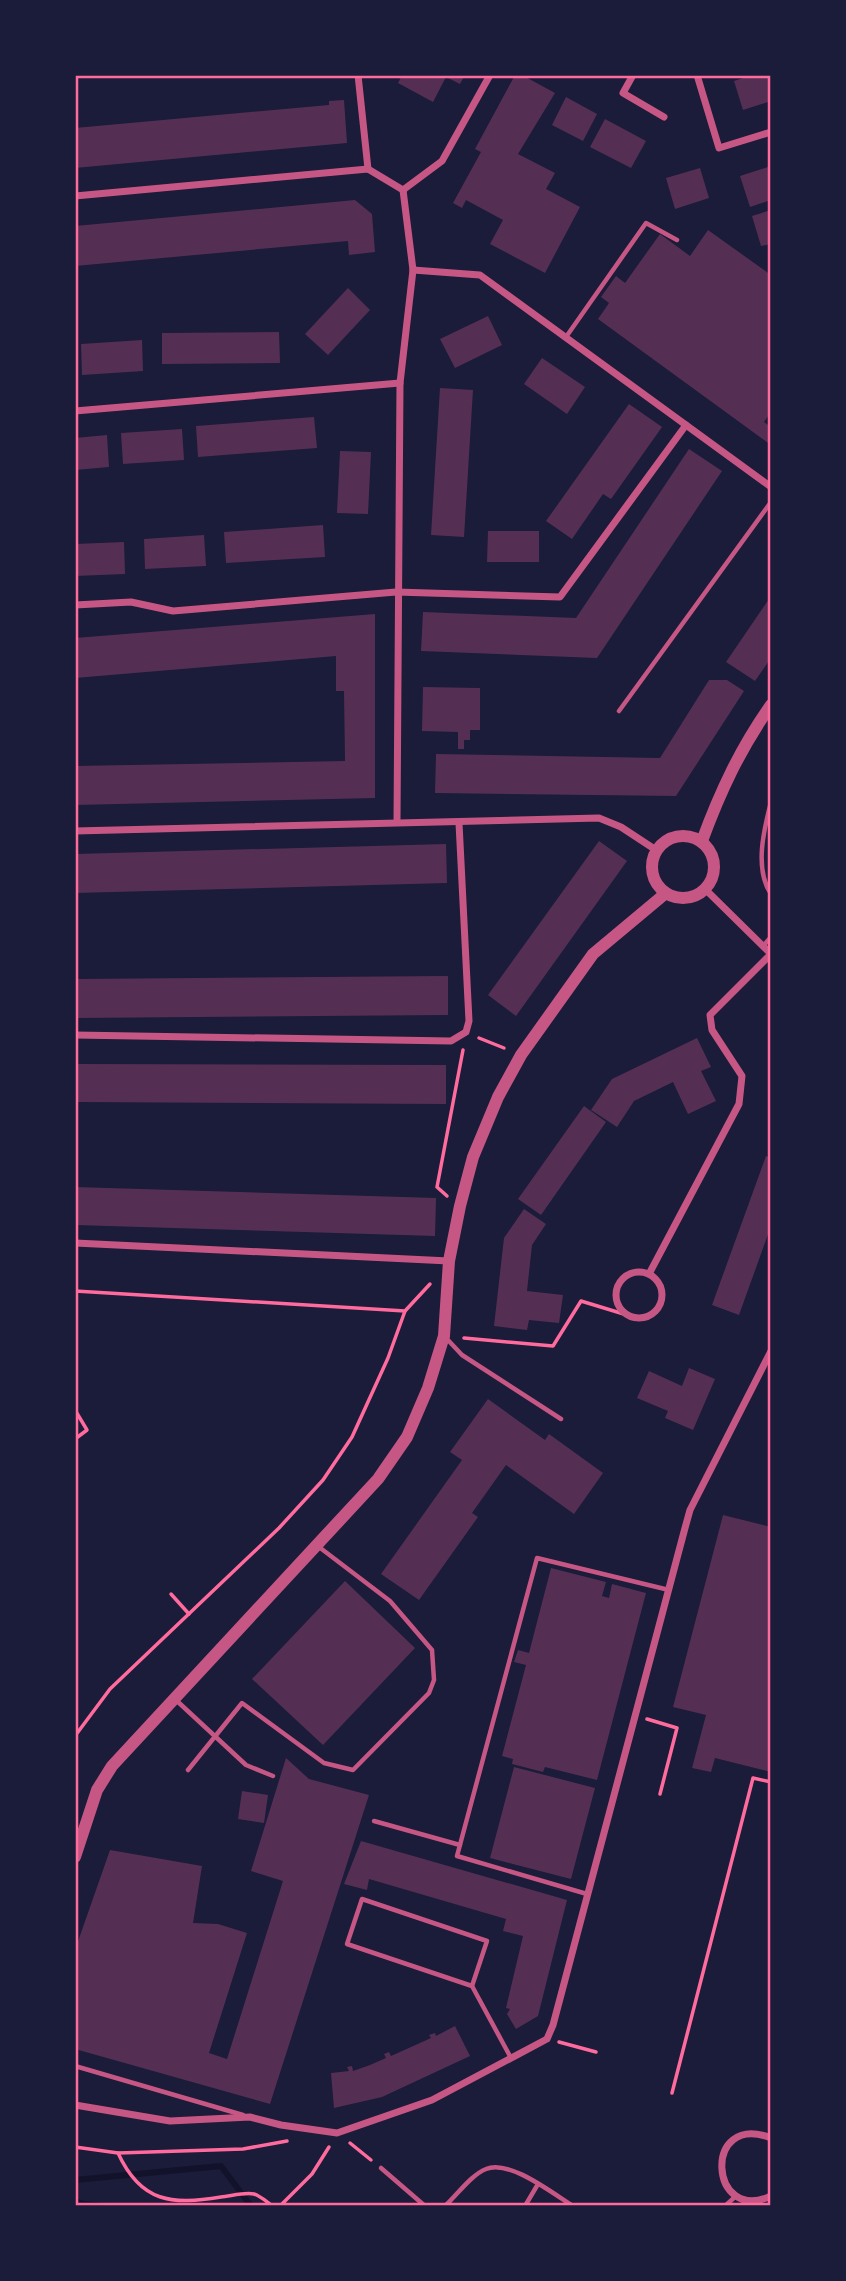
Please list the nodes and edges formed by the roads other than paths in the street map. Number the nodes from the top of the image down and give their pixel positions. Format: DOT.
graph roads {
  1 [pos="358,75"];
  2 [pos="490,75"];
  3 [pos="633,75"];
  4 [pos="698,75"];
  5 [pos="664,117"];
  6 [pos="771,132"];
  7 [pos="368,169"];
  8 [pos="403,190"];
  9 [pos="75,196"];
  10 [pos="677,240"];
  11 [pos="413,270"];
  12 [pos="566,338"];
  13 [pos="400,383"];
  14 [pos="75,411"];
  15 [pos="686,425"];
  16 [pos="771,487"];
  17 [pos="771,502"];
  18 [pos="396,592"];
  19 [pos="75,605"];
  20 [pos="771,705"];
  21 [pos="619,711"];
  22 [pos="771,803"];
  23 [pos="397,822"];
  24 [pos="459,822"];
  25 [pos="75,831"];
  26 [pos="702,841"];
  27 [pos="656,850"];
  28 [pos="705,889"];
  29 [pos="666,893"];
  30 [pos="771,894"];
  31 [pos="771,937"];
  32 [pos="763,946"];
  33 [pos="771,954"];
  34 [pos="75,1035"];
  35 [pos="75,1243"];
  36 [pos="449,1261"];
  37 [pos="649,1274"];
  38 [pos="444,1336"];
  39 [pos="771,1351"];
  40 [pos="561,1419"];
  41 [pos="317,1546"];
  42 [pos="669,1590"];
  43 [pos="174,1698"];
  44 [pos="215,1736"];
  45 [pos="188,1770"];
  46 [pos="272,1776"];
  47 [pos="374,1821"];
  48 [pos="460,1845"];
  49 [pos="75,1857"];
  50 [pos="588,1894"];
  51 [pos="472,1986"];
  52 [pos="511,2058"];
  53 [pos="75,2066"];
  54 [pos="75,2105"];
  55 [pos="250,2117"];
  56 [pos="770,2137"];
  57 [pos="381,2168"];
  58 [pos="538,2184"];
  59 [pos="736,2196"];
  60 [pos="771,2196"];
  61 [pos="425,2206"];
  62 [pos="445,2206"];
  63 [pos="525,2206"];
  64 [pos="573,2206"];
  65 [pos="725,2206"];
  1 -- 7 [label="street"];
  2 -- 8 [label="street"];
  3 -- 5 [label="street"];
  4 -- 6 [label="street"];
  7 -- 8 [label="street"];
  7 -- 9 [label="street"];
  8 -- 11 [label="street"];
  10 -- 12 [label="lane"];
  11 -- 12 [label="street"];
  11 -- 13 [label="street"];
  12 -- 15 [label="street"];
  13 -- 14 [label="street"];
  13 -- 18 [label="street"];
  15 -- 16 [label="street"];
  15 -- 18 [label="street"];
  17 -- 21 [label="lane"];
  18 -- 19 [label="street"];
  18 -- 23 [label="street"];
  20 -- 26 [label="street"];
  22 -- 30 [label="lane"];
  23 -- 24 [label="street"];
  23 -- 25 [label="street"];
  24 -- 27 [label="street"];
  24 -- 34 [label="street"];
  26 -- 27 [label="street"];
  26 -- 28 [label="street"];
  27 -- 29 [label="street"];
  28 -- 29 [label="street"];
  28 -- 32 [label="street"];
  29 -- 36 [label="street"];
  31 -- 32 [label="lane"];
  32 -- 33 [label="street"];
  33 -- 37 [label="street"];
  35 -- 36 [label="street"];
  36 -- 38 [label="street"];
  37 -- 37 [label="street"];
  38 -- 40 [label="lane"];
  38 -- 41 [label="street"];
  39 -- 42 [label="street"];
  41 -- 43 [label="street"];
  41 -- 44 [label="lane"];
  42 -- 48 [label="lane"];
  42 -- 50 [label="street"];
  43 -- 44 [label="lane"];
  43 -- 49 [label="street"];
  44 -- 45 [label="lane"];
  44 -- 46 [label="lane"];
  47 -- 48 [label="lane"];
  48 -- 50 [label="lane"];
  50 -- 52 [label="street"];
  51 -- 51 [label="lane"];
  51 -- 52 [label="lane"];
  52 -- 55 [label="street"];
  53 -- 55 [label="lane"];
  54 -- 55 [label="street"];
  56 -- 59 [label="street"];
  57 -- 61 [label="lane"];
  58 -- 62 [label="lane"];
  58 -- 63 [label="lane"];
  58 -- 64 [label="lane"];
  59 -- 60 [label="street"];
  59 -- 65 [label="lane"];
}
